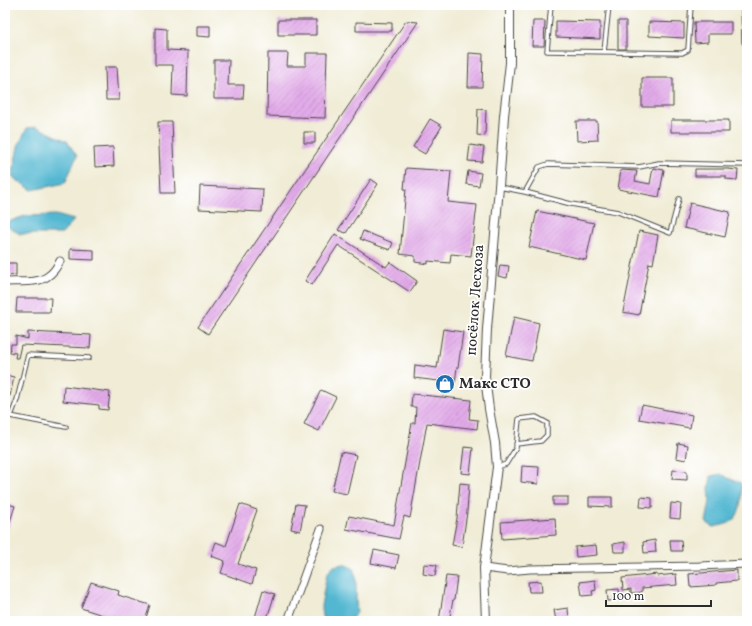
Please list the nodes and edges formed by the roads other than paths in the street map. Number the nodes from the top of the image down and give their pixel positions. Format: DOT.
graph roads {
  1 [pos="510,5"];
  2 [pos="551,5"];
  3 [pos="609,5"];
  4 [pos="691,5"];
  5 [pos="743,5"];
  6 [pos="747,47"];
  7 [pos="604,52"];
  8 [pos="747,165"];
  9 [pos="499,187"];
  10 [pos="524,192"];
  11 [pos="679,199"];
  12 [pos="60,261"];
  13 [pos="5,282"];
  14 [pos="89,358"];
  15 [pos="5,415"];
  16 [pos="11,416"];
  17 [pos="66,427"];
  18 [pos="516,444"];
  19 [pos="497,467"];
  20 [pos="320,529"];
  21 [pos="747,564"];
  22 [pos="484,568"];
  23 [pos="288,621"];
  24 [pos="486,621"];
  1 -- 9 [label="street, посёлок Лесхоза"];
  2 -- 7 [label="lane"];
  3 -- 7 [label="lane"];
  4 -- 7 [label="lane"];
  5 -- 6 [label="lane"];
  8 -- 10 [label="lane"];
  9 -- 10 [label="lane"];
  9 -- 19 [label="street, посёлок Лесхоза"];
  10 -- 11 [label="lane"];
  12 -- 13 [label="street"];
  14 -- 16 [label="lane"];
  15 -- 16 [label="lane"];
  16 -- 17 [label="lane"];
  18 -- 18 [label="lane"];
  18 -- 19 [label="lane"];
  19 -- 22 [label="street, посёлок Лесхоза"];
  20 -- 23 [label="street"];
  21 -- 22 [label="street"];
  22 -- 24 [label="street, посёлок Лесхоза"];
}
